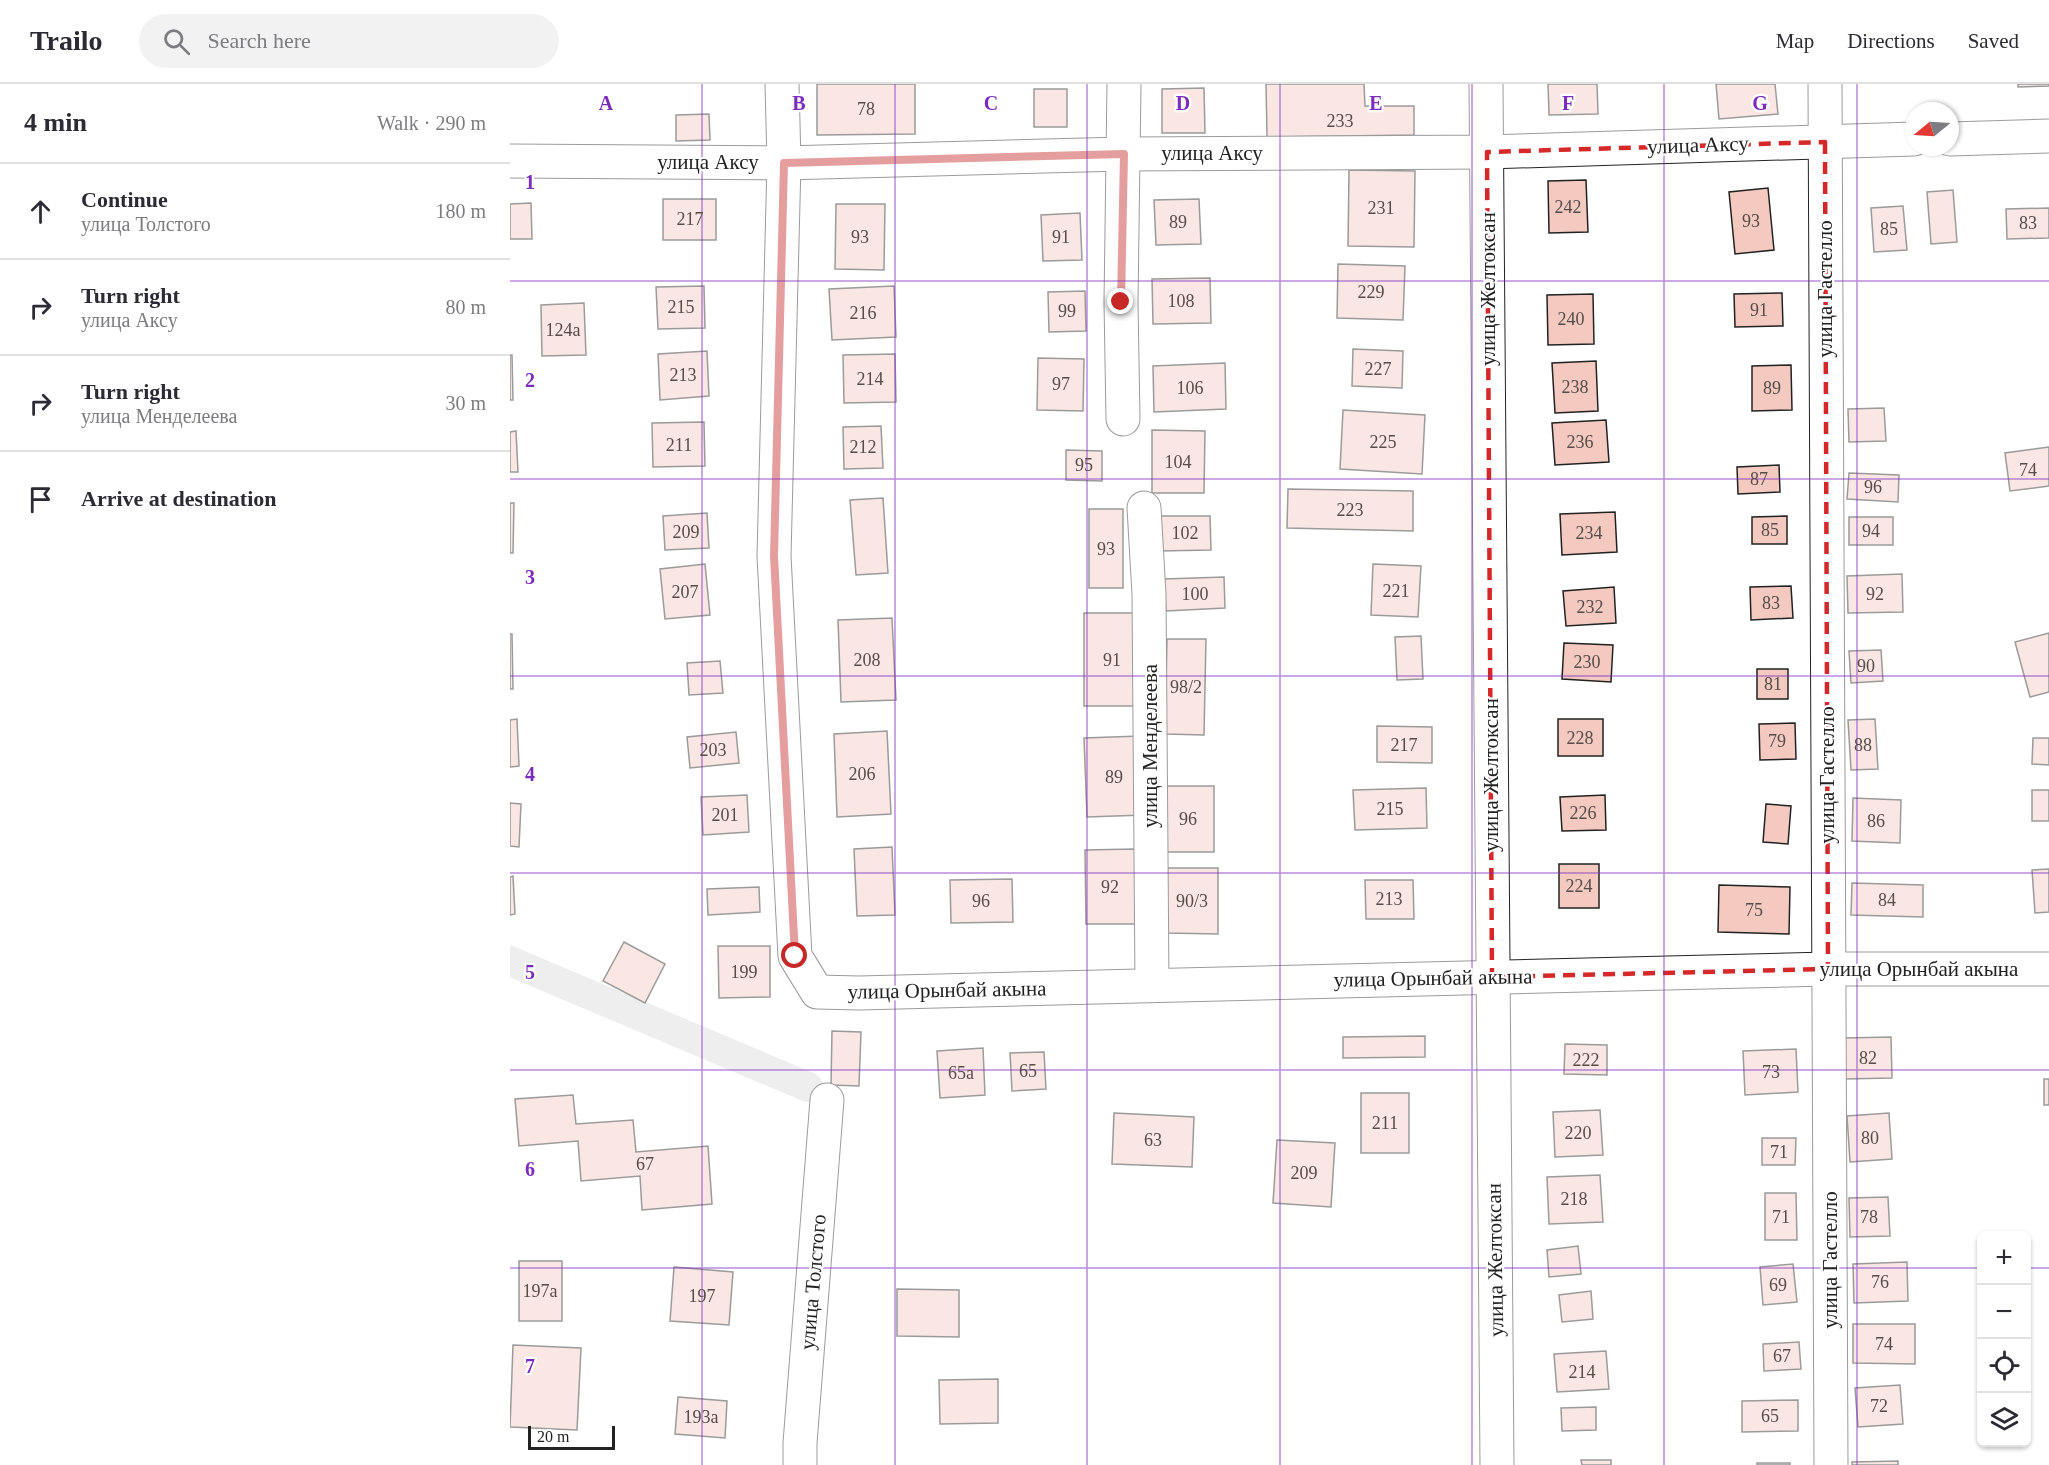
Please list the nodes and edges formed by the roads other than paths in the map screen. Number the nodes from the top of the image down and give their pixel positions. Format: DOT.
graph roads {
  1 [pos="782,84"];
  2 [pos="1124,84"];
  3 [pos="1486,84"];
  4 [pos="1825,84"];
  5 [pos="2049,136"];
  6 [pos="1905,139"];
  7 [pos="1959,139"];
  8 [pos="1825,142"];
  9 [pos="1487,152"];
  10 [pos="1124,154"];
  11 [pos="510,161"];
  12 [pos="784,163"];
  13 [pos="1123,419"];
  14 [pos="1144,507"];
  15 [pos="1828,969"];
  16 [pos="2049,969"];
  17 [pos="1492,977"];
  18 [pos="1152,984"];
  19 [pos="827,1100"];
  20 [pos="800,1465"];
  21 [pos="1497,1465"];
  22 [pos="1832,1465"];
  1 -- 12 [label="street"];
  2 -- 10 [label="street"];
  3 -- 9 [label="street, улица Желтоксан"];
  4 -- 8 [label="street, улица Гастелло"];
  5 -- 7 [label="street"];
  6 -- 8 [label="street, улица Аксу"];
  8 -- 9 [label="street, улица Аксу"];
  8 -- 15 [label="street, улица Гастелло"];
  9 -- 10 [label="street, улица Аксу"];
  9 -- 17 [label="street, улица Желтоксан"];
  10 -- 12 [label="street, улица Аксу"];
  10 -- 13 [label="street"];
  11 -- 12 [label="street, улица Аксу"];
  12 -- 18 [label="street, улица Орынбай акына"];
  14 -- 18 [label="street, улица Менделеева"];
  15 -- 16 [label="street, улица Орынбай акына"];
  15 -- 17 [label="street, улица Орынбай акына"];
  15 -- 22 [label="street, улица Гастелло"];
  17 -- 18 [label="street, улица Орынбай акына"];
  17 -- 21 [label="street, улица Желтоксан"];
  19 -- 20 [label="street, улица Толстого"];
}
